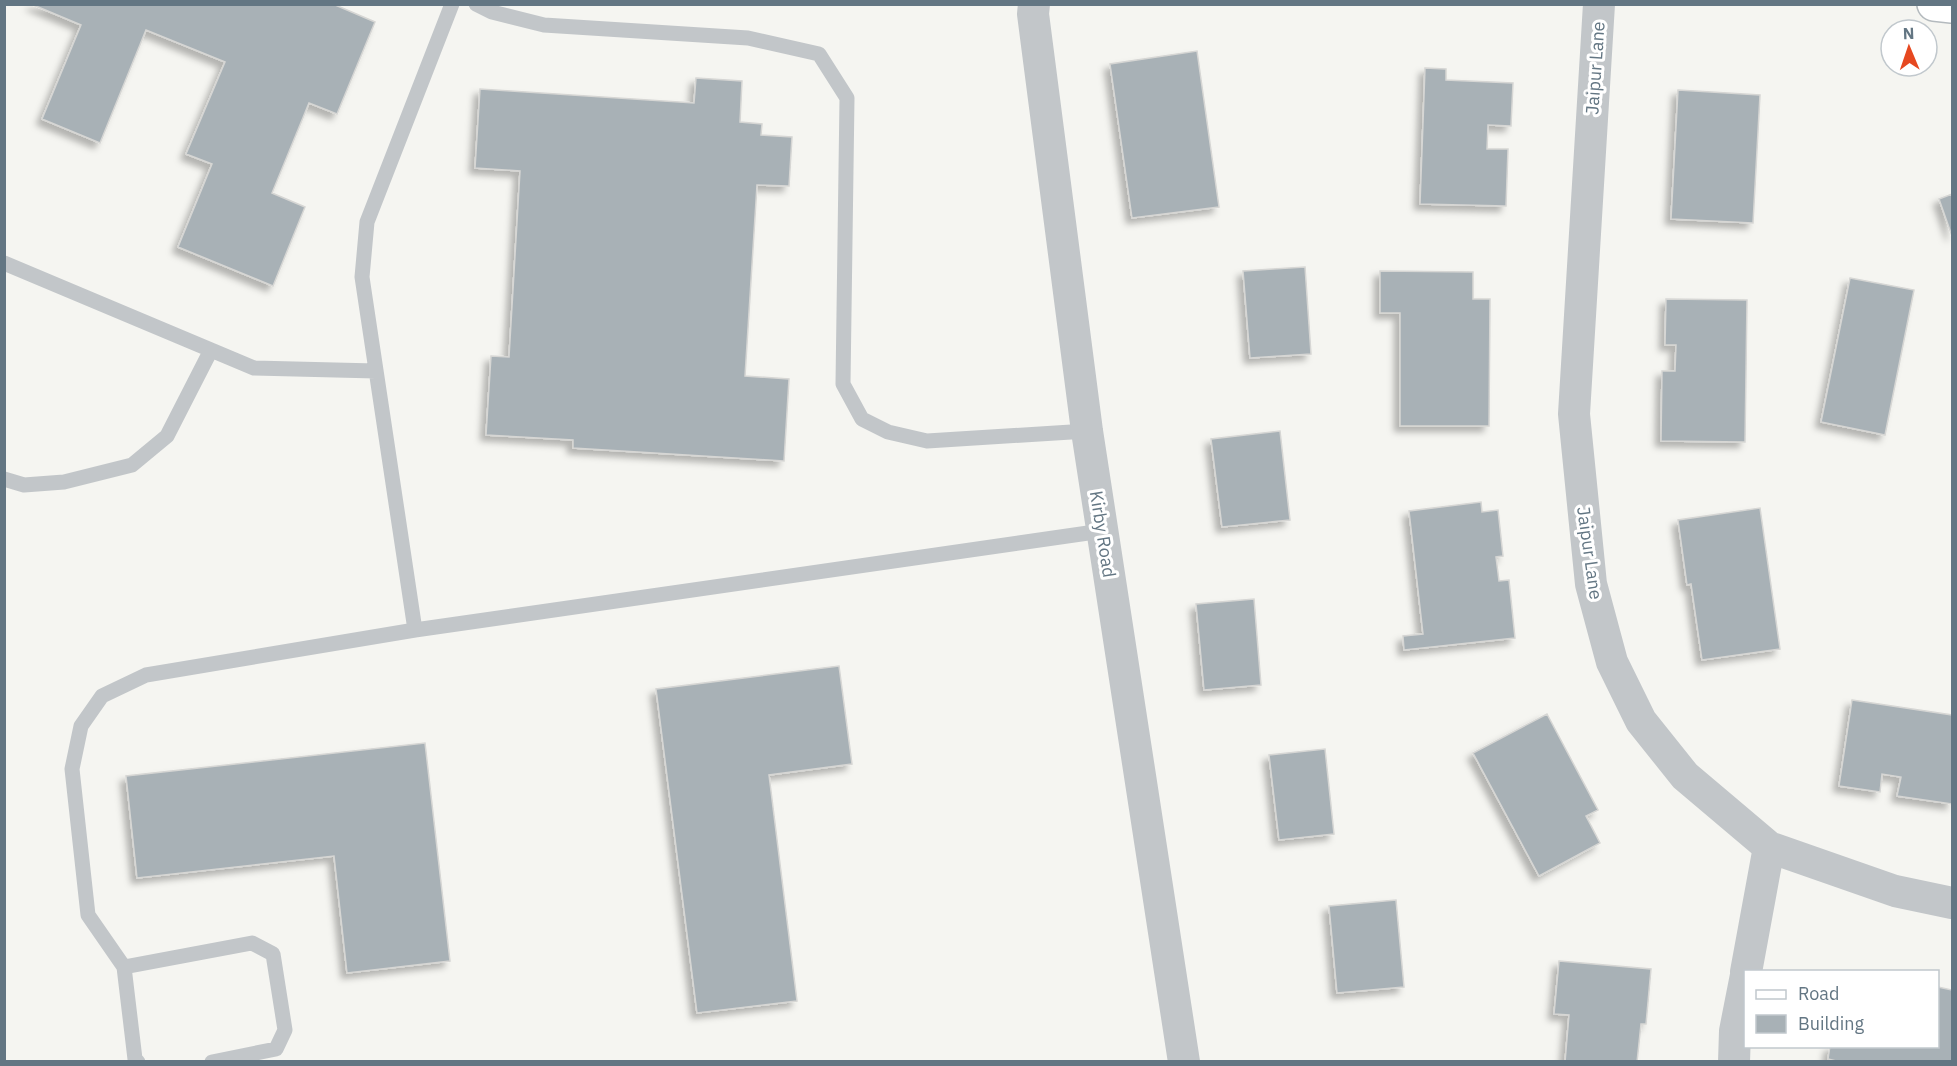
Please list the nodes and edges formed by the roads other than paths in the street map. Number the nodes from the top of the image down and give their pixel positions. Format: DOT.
graph roads {
  1 [pos="452,4"];
  2 [pos="476,4"];
  3 [pos="1034,4"];
  4 [pos="1599,4"];
  5 [pos="1934,4"];
  6 [pos="1953,6"];
  7 [pos="4,263"];
  8 [pos="211,350"];
  9 [pos="376,371"];
  10 [pos="1087,431"];
  11 [pos="4,479"];
  12 [pos="1102,531"];
  13 [pos="414,630"];
  14 [pos="1769,847"];
  15 [pos="1953,903"];
  16 [pos="124,967"];
  17 [pos="1747,970"];
  18 [pos="1744,984"];
  19 [pos="138,1062"];
  20 [pos="212,1062"];
  21 [pos="1184,1062"];
  22 [pos="1734,1062"];
  1 -- 9 [label="lane"];
  2 -- 10 [label="lane"];
  3 -- 10 [label="street, Kirby Road"];
  4 -- 14 [label="street, Jaipur Lane"];
  5 -- 6 [label="main road"];
  7 -- 8 [label="lane"];
  8 -- 9 [label="lane"];
  8 -- 11 [label="lane"];
  9 -- 13 [label="lane"];
  10 -- 12 [label="street, Kirby Road"];
  12 -- 13 [label="lane"];
  12 -- 21 [label="street, Kirby Road"];
  13 -- 16 [label="lane"];
  14 -- 15 [label="street, Jaipur Lane"];
  14 -- 17 [label="street"];
  16 -- 19 [label="lane"];
  16 -- 20 [label="lane"];
  18 -- 22 [label="street"];
}
